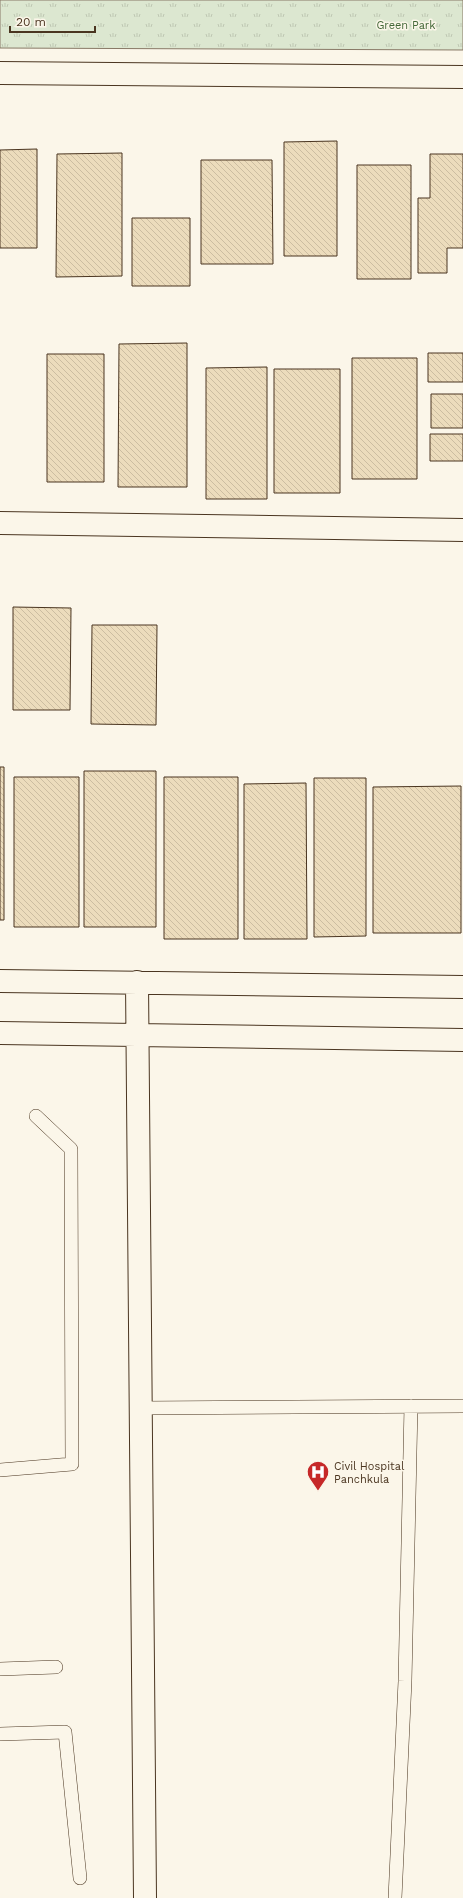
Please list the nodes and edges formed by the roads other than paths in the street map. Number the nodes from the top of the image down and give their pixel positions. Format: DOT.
graph roads {
  1 [pos="0,73"];
  2 [pos="463,77"];
  3 [pos="0,523"];
  4 [pos="463,530"];
  5 [pos="0,980"];
  6 [pos="137,982"];
  7 [pos="463,987"];
  8 [pos="0,1033"];
  9 [pos="137,1035"];
  10 [pos="463,1040"];
  11 [pos="36,1116"];
  12 [pos="411,1406"];
  13 [pos="463,1406"];
  14 [pos="141,1408"];
  15 [pos="0,1470"];
  16 [pos="56,1667"];
  17 [pos="0,1669"];
  18 [pos="0,1734"];
  19 [pos="80,1878"];
  20 [pos="145,1898"];
  21 [pos="395,1898"];
  1 -- 2 [label="street"];
  3 -- 4 [label="street"];
  5 -- 6 [label="street"];
  6 -- 7 [label="street"];
  6 -- 9 [label="street"];
  8 -- 9 [label="street"];
  9 -- 10 [label="street"];
  9 -- 14 [label="street"];
  11 -- 15 [label="lane"];
  12 -- 13 [label="lane"];
  12 -- 14 [label="lane"];
  12 -- 21 [label="lane"];
  14 -- 20 [label="street"];
  16 -- 17 [label="lane"];
  18 -- 19 [label="lane"];
}
